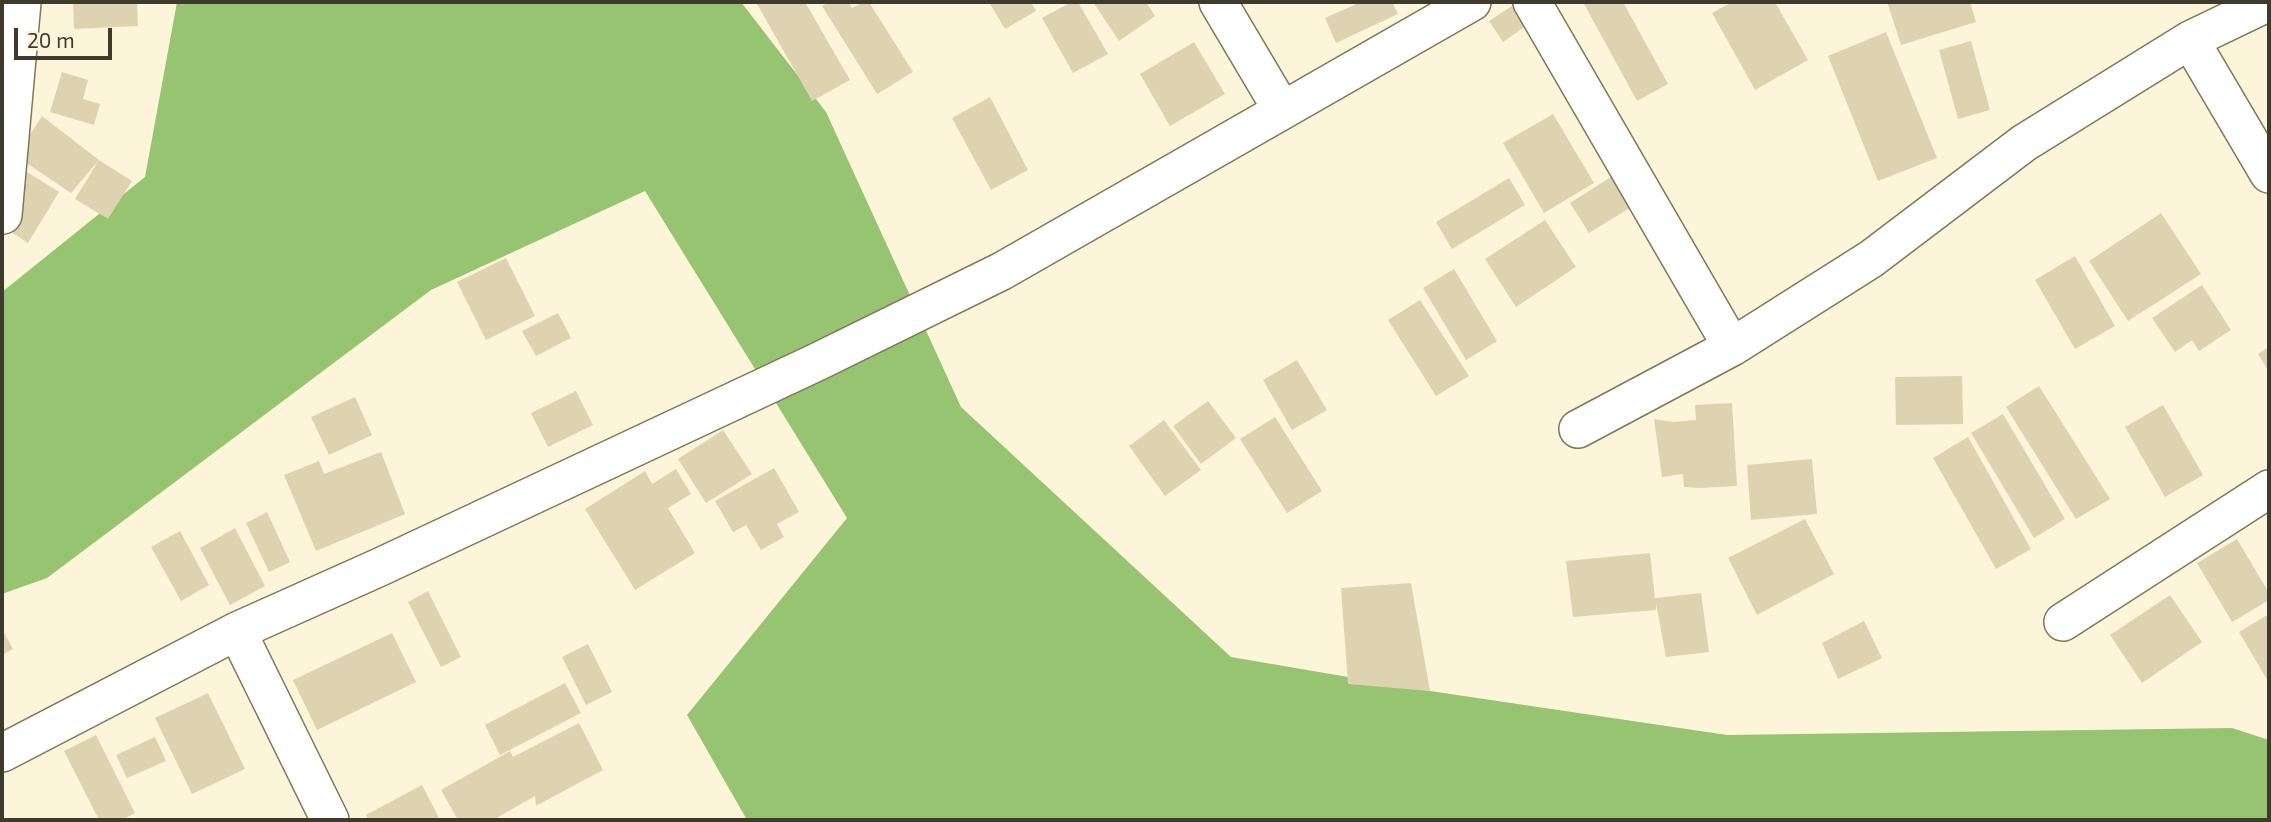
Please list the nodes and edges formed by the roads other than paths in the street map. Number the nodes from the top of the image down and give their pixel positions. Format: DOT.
graph roads {
  1 [pos="22,2"];
  2 [pos="1218,2"];
  3 [pos="1472,2"];
  4 [pos="1532,2"];
  5 [pos="2269,2"];
  6 [pos="2190,40"];
  7 [pos="1282,110"];
  8 [pos="2269,174"];
  9 [pos="3,215"];
  10 [pos="1732,347"];
  11 [pos="1578,429"];
  12 [pos="2269,489"];
  13 [pos="2063,622"];
  14 [pos="237,631"];
  15 [pos="2,753"];
  16 [pos="330,820"];
  1 -- 9 [label="street"];
  2 -- 7 [label="street"];
  3 -- 7 [label="street"];
  4 -- 10 [label="street"];
  5 -- 6 [label="street"];
  6 -- 8 [label="street"];
  6 -- 10 [label="street"];
  7 -- 14 [label="street"];
  10 -- 11 [label="street"];
  12 -- 13 [label="street"];
  14 -- 15 [label="street"];
  14 -- 16 [label="street"];
}
